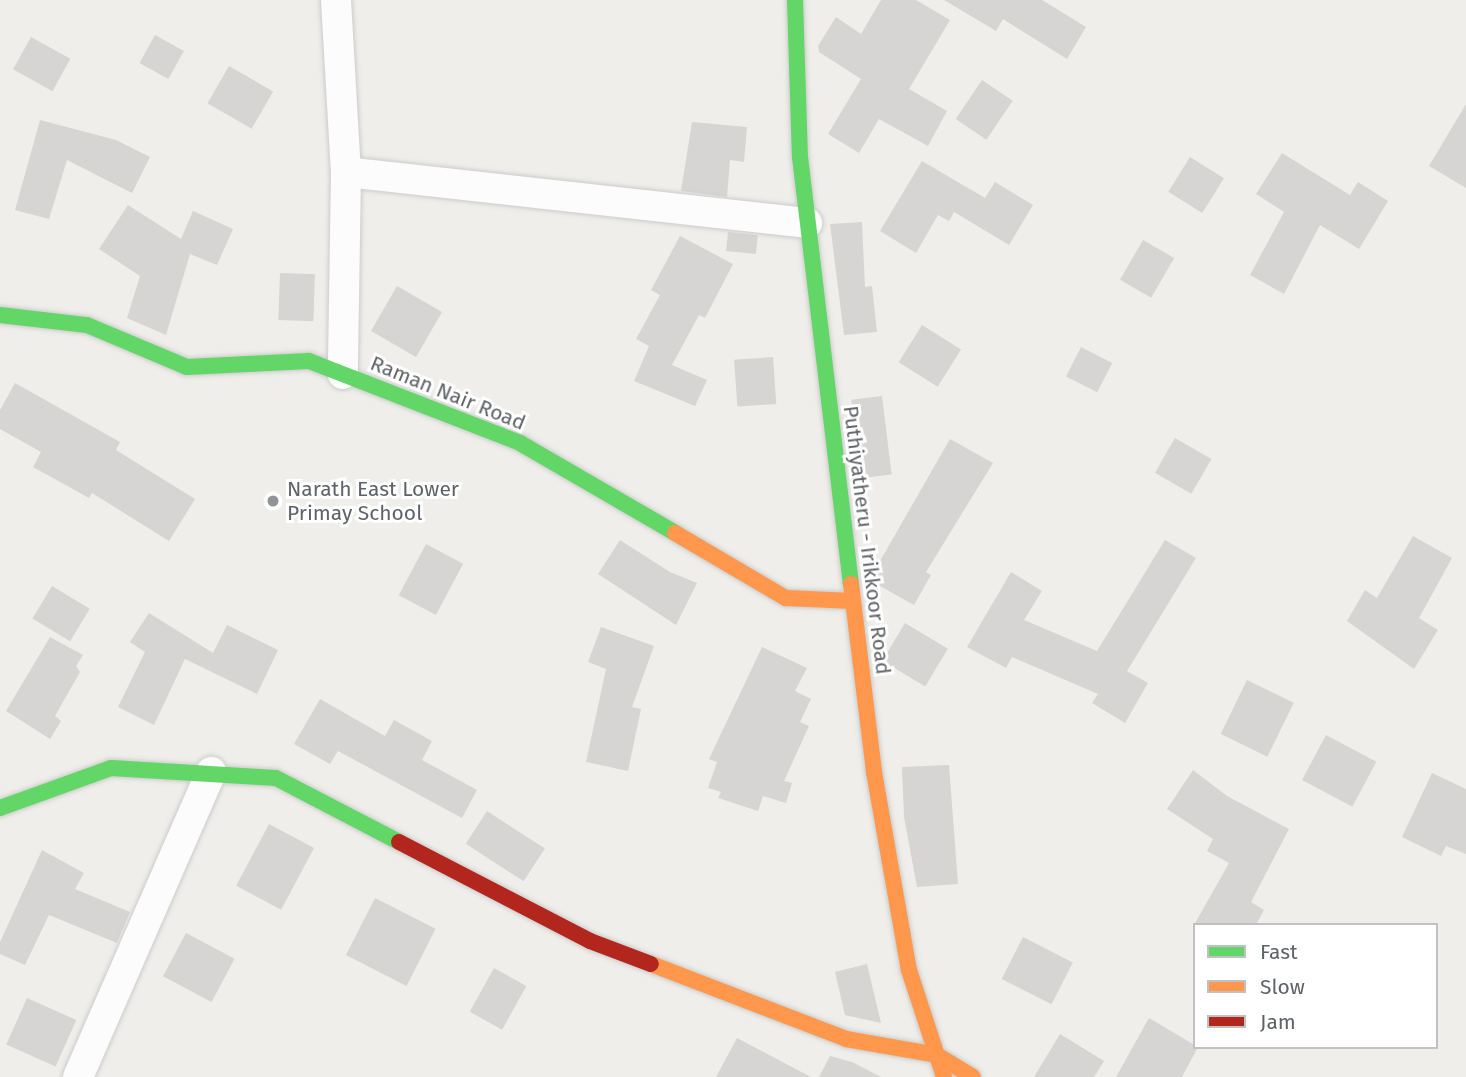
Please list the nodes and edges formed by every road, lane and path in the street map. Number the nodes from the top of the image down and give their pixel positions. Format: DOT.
graph roads {
  1 [pos="336,0"];
  2 [pos="795,0"];
  3 [pos="346,172"];
  4 [pos="807,223"];
  5 [pos="0,315"];
  6 [pos="343,374"];
  7 [pos="853,601"];
  8 [pos="211,772"];
  9 [pos="0,808"];
  10 [pos="937,1055"];
  11 [pos="78,1077"];
  12 [pos="944,1077"];
  13 [pos="973,1077"];
  1 -- 3 [label="street"];
  2 -- 4 [label="street, Puthiyatheru - Irikkoor Road"];
  3 -- 4 [label="street"];
  3 -- 6 [label="street"];
  4 -- 7 [label="street, Puthiyatheru - Irikkoor Road"];
  5 -- 6 [label="street, Raman Nair Road"];
  6 -- 7 [label="street, Raman Nair Road"];
  7 -- 10 [label="street, Puthiyatheru - Irikkoor Road"];
  8 -- 9 [label="street"];
  8 -- 10 [label="street"];
  8 -- 11 [label="street"];
  10 -- 12 [label="street, Puthiyatheru - Irikkoor Road"];
  10 -- 13 [label="street"];
}
